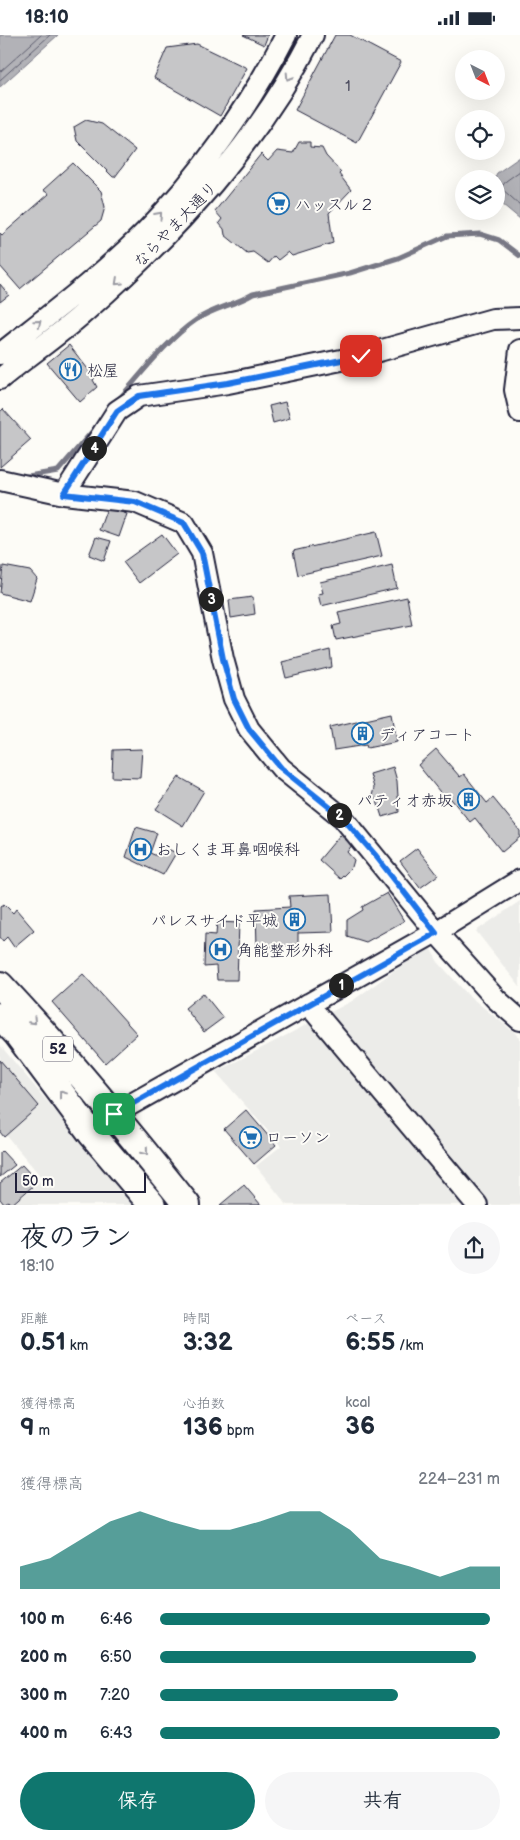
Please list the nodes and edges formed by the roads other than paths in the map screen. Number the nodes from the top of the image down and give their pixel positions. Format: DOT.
graph roads {
  1 [pos="286,35"];
  2 [pos="313,35"];
  3 [pos="520,318"];
  4 [pos="520,350"];
  5 [pos="0,354"];
  6 [pos="0,379"];
  7 [pos="520,412"];
  8 [pos="0,480"];
  9 [pos="64,494"];
  10 [pos="520,880"];
  11 [pos="436,933"];
  12 [pos="0,985"];
  13 [pos="308,1004"];
  14 [pos="0,1016"];
  15 [pos="520,1020"];
  16 [pos="114,1114"];
  17 [pos="91,1133"];
  18 [pos="152,1205"];
  19 [pos="187,1205"];
  20 [pos="477,1205"];
  5 -- 1 [label="street, ならやま大通り, one-way"];
  2 -- 6 [label="street, ならやま大通り, one-way"];
  3 -- 9 [label="street"];
  4 -- 7 [label="street"];
  8 -- 9 [label="street"];
  9 -- 11 [label="street"];
  10 -- 11 [label="street"];
  11 -- 13 [label="street"];
  11 -- 15 [label="street"];
  12 -- 16 [label="main road, 52, one-way"];
  13 -- 16 [label="street"];
  13 -- 20 [label="street"];
  17 -- 14 [label="main road, 52, one-way"];
  16 -- 17 [label="street"];
  16 -- 19 [label="main road, 52, one-way"];
  17 -- 18 [label="main road, 52"];
}
